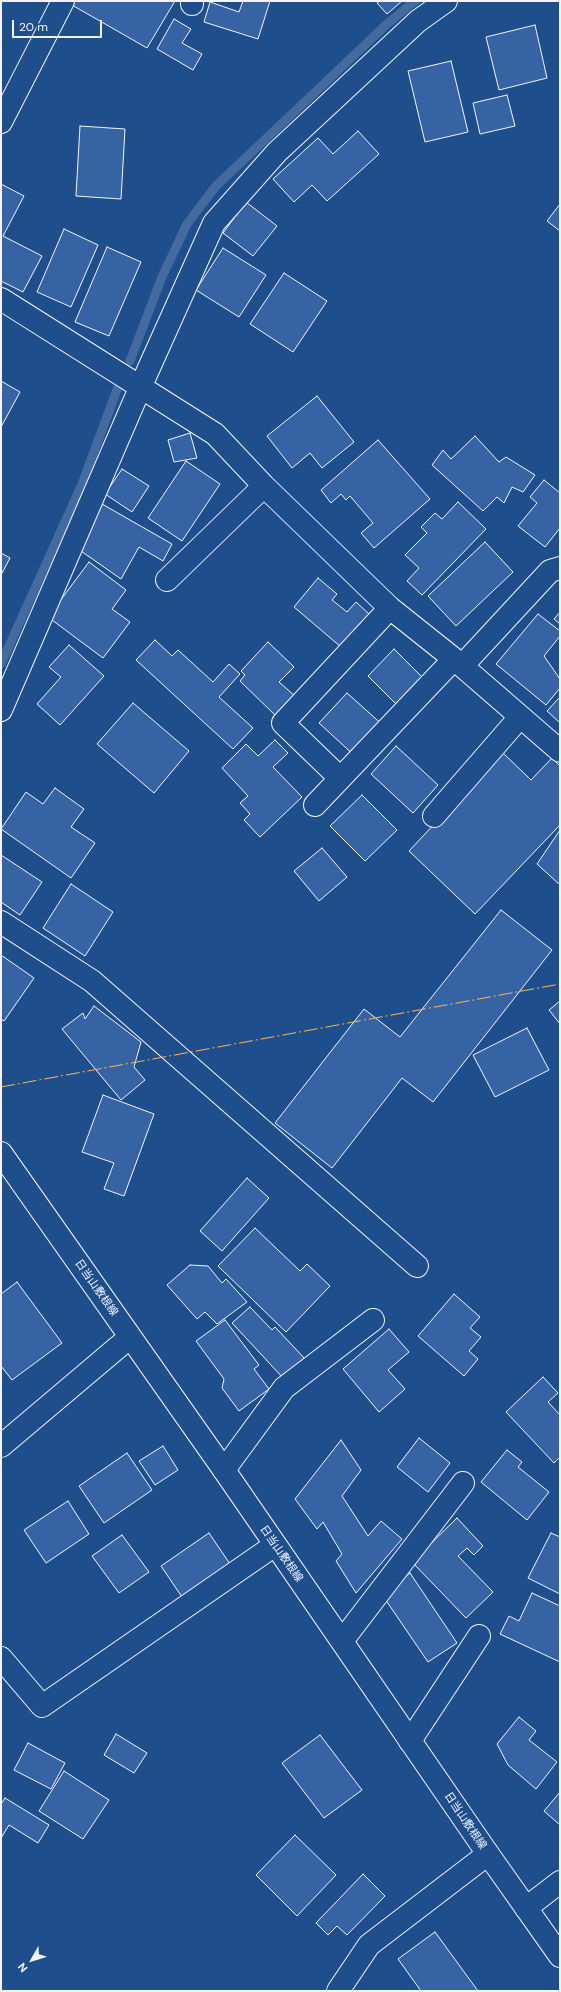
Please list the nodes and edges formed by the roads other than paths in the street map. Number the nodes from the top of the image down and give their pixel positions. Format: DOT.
graph roads {
  1 [pos="63,1"];
  2 [pos="446,1"];
  3 [pos="1,122"];
  4 [pos="1,299"];
  5 [pos="140,388"];
  6 [pos="264,486"];
  7 [pos="560,568"];
  8 [pos="167,580"];
  9 [pos="390,608"];
  10 [pos="458,663"];
  11 [pos="1,710"];
  12 [pos="520,717"];
  13 [pos="560,751"];
  14 [pos="340,778"];
  15 [pos="315,805"];
  16 [pos="434,816"];
  17 [pos="1,922"];
  18 [pos="1,1153"];
  19 [pos="417,1266"];
  20 [pos="373,1320"];
  21 [pos="130,1337"];
  22 [pos="1,1446"];
  23 [pos="224,1470"];
  24 [pos="462,1483"];
  25 [pos="275,1545"];
  26 [pos="479,1636"];
  27 [pos="342,1641"];
  28 [pos="1,1658"];
  29 [pos="410,1741"];
  30 [pos="488,1854"];
  31 [pos="560,1882"];
  32 [pos="526,1908"];
  33 [pos="560,1956"];
  34 [pos="338,1991"];
  1 -- 3 [label="street"];
  2 -- 5 [label="street"];
  4 -- 5 [label="street"];
  5 -- 6 [label="street"];
  5 -- 11 [label="street"];
  6 -- 8 [label="street"];
  6 -- 9 [label="street"];
  7 -- 10 [label="street"];
  9 -- 10 [label="street"];
  9 -- 14 [label="street"];
  10 -- 12 [label="street"];
  10 -- 14 [label="street"];
  12 -- 13 [label="street"];
  12 -- 16 [label="street"];
  14 -- 15 [label="street"];
  17 -- 19 [label="street"];
  18 -- 21 [label="street, 日当山敷根線"];
  20 -- 23 [label="street"];
  21 -- 22 [label="street"];
  21 -- 23 [label="street, 日当山敷根線"];
  23 -- 25 [label="street, 日当山敷根線"];
  24 -- 27 [label="street"];
  25 -- 27 [label="street, 日当山敷根線"];
  25 -- 28 [label="street"];
  26 -- 29 [label="street"];
  27 -- 29 [label="street, 日当山敷根線"];
  29 -- 30 [label="street, 日当山敷根線"];
  30 -- 32 [label="street, 日当山敷根線"];
  30 -- 34 [label="street"];
  31 -- 32 [label="street"];
  32 -- 33 [label="street, 日当山敷根線"];
}
